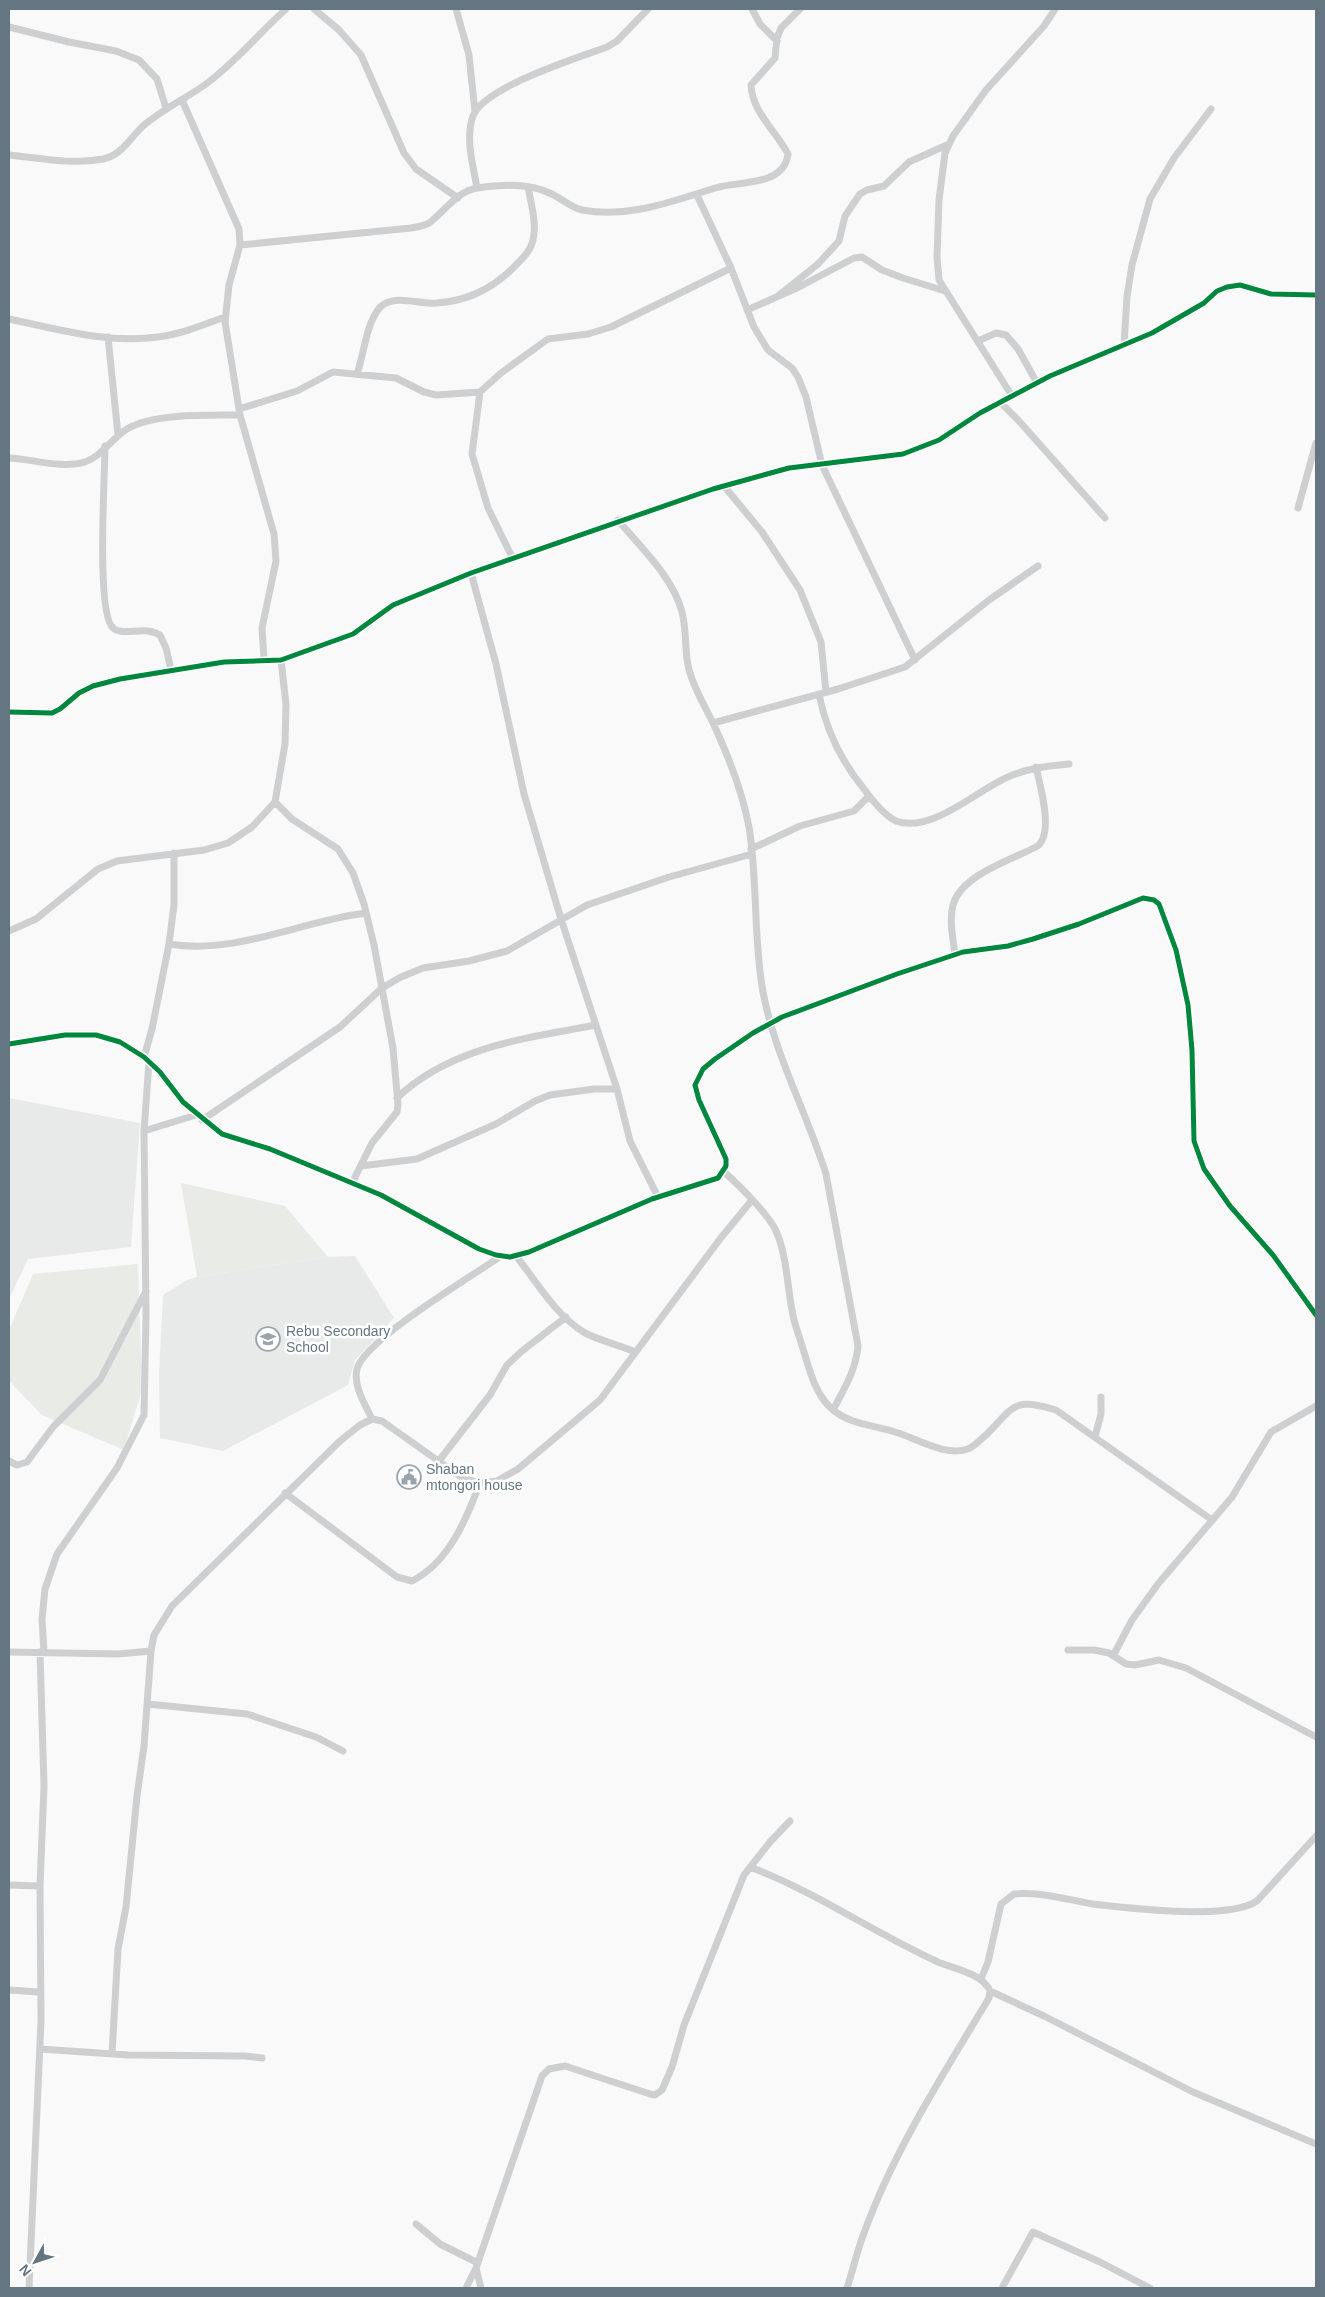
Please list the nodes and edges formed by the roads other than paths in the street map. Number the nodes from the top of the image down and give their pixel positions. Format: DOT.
graph roads {
  1 [pos="286,9"];
  2 [pos="314,9"];
  3 [pos="456,9"];
  4 [pos="648,9"];
  5 [pos="752,9"];
  6 [pos="800,9"];
  7 [pos="1055,9"];
  8 [pos="9,27"];
  9 [pos="777,40"];
  10 [pos="182,100"];
  11 [pos="166,108"];
  12 [pos="1211,109"];
  13 [pos="475,112"];
  14 [pos="949,144"];
  15 [pos="9,155"];
  16 [pos="528,187"];
  17 [pos="477,188"];
  18 [pos="697,195"];
  19 [pos="458,198"];
  20 [pos="240,245"];
  21 [pos="731,268"];
  22 [pos="945,291"];
  23 [pos="1316,295"];
  24 [pos="778,296"];
  25 [pos="747,310"];
  26 [pos="225,317"];
  27 [pos="9,318"];
  28 [pos="108,337"];
  29 [pos="978,341"];
  30 [pos="1124,345"];
  31 [pos="358,374"];
  32 [pos="1037,383"];
  33 [pos="480,392"];
  34 [pos="1012,396"];
  35 [pos="1000,402"];
  36 [pos="239,412"];
  37 [pos="118,435"];
  38 [pos="1316,443"];
  39 [pos="105,446"];
  40 [pos="9,458"];
  41 [pos="822,465"];
  42 [pos="724,486"];
  43 [pos="1298,508"];
  44 [pos="1105,518"];
  45 [pos="618,520"];
  46 [pos="513,559"];
  47 [pos="1038,566"];
  48 [pos="471,573"];
  49 [pos="264,659"];
  50 [pos="280,660"];
  51 [pos="915,660"];
  52 [pos="171,670"];
  53 [pos="823,693"];
  54 [pos="9,712"];
  55 [pos="713,723"];
  56 [pos="1069,764"];
  57 [pos="1036,767"];
  58 [pos="869,796"];
  59 [pos="274,802"];
  60 [pos="751,851"];
  61 [pos="174,854"];
  62 [pos="366,913"];
  63 [pos="561,919"];
  64 [pos="9,931"];
  65 [pos="169,944"];
  66 [pos="955,954"];
  67 [pos="382,988"];
  68 [pos="770,1023"];
  69 [pos="596,1025"];
  70 [pos="9,1044"];
  71 [pos="147,1059"];
  72 [pos="617,1089"];
  73 [pos="397,1098"];
  74 [pos="196,1115"];
  75 [pos="202,1120"];
  76 [pos="144,1131"];
  77 [pos="361,1166"];
  78 [pos="724,1172"];
  79 [pos="352,1183"];
  80 [pos="658,1197"];
  81 [pos="752,1200"];
  82 [pos="501,1256"];
  83 [pos="516,1256"];
  84 [pos="146,1291"];
  85 [pos="1316,1315"];
  86 [pos="566,1318"];
  87 [pos="635,1352"];
  88 [pos="1101,1397"];
  89 [pos="1316,1406"];
  90 [pos="833,1410"];
  91 [pos="372,1419"];
  92 [pos="1095,1437"];
  93 [pos="9,1462"];
  94 [pos="438,1462"];
  95 [pos="480,1483"];
  96 [pos="285,1493"];
  97 [pos="1212,1520"];
  98 [pos="1068,1650"];
  99 [pos="151,1651"];
  100 [pos="9,1652"];
  101 [pos="42,1652"];
  102 [pos="1113,1656"];
  103 [pos="148,1704"];
  104 [pos="1316,1737"];
  105 [pos="343,1751"];
  106 [pos="790,1821"];
  107 [pos="1316,1836"];
  108 [pos="750,1867"];
  109 [pos="9,1885"];
  110 [pos="40,1886"];
  111 [pos="981,1979"];
  112 [pos="9,1990"];
  113 [pos="990,1991"];
  114 [pos="39,1992"];
  115 [pos="40,2049"];
  116 [pos="112,2054"];
  117 [pos="262,2058"];
  118 [pos="1316,2144"];
  119 [pos="416,2224"];
  120 [pos="477,2266"];
  121 [pos="29,2288"];
  122 [pos="466,2288"];
  123 [pos="482,2288"];
  124 [pos="847,2288"];
  125 [pos="1002,2288"];
  126 [pos="1150,2288"];
  1 -- 10 [label="street"];
  2 -- 19 [label="street"];
  3 -- 13 [label="street"];
  4 -- 13 [label="street"];
  5 -- 9 [label="street"];
  6 -- 9 [label="street"];
  7 -- 14 [label="street"];
  8 -- 11 [label="street"];
  9 -- 18 [label="street"];
  10 -- 11 [label="street"];
  10 -- 20 [label="street"];
  11 -- 15 [label="street"];
  12 -- 30 [label="street"];
  13 -- 17 [label="street"];
  14 -- 22 [label="street"];
  14 -- 24 [label="street"];
  16 -- 17 [label="street"];
  16 -- 18 [label="street"];
  16 -- 31 [label="street"];
  17 -- 19 [label="street"];
  18 -- 21 [label="street"];
  19 -- 20 [label="street"];
  20 -- 26 [label="street"];
  21 -- 25 [label="street"];
  21 -- 33 [label="street"];
  22 -- 24 [label="street"];
  22 -- 29 [label="street"];
  23 -- 30 [label="street"];
  24 -- 25 [label="street"];
  25 -- 41 [label="street"];
  26 -- 28 [label="street"];
  26 -- 36 [label="street"];
  27 -- 28 [label="street"];
  28 -- 37 [label="street"];
  29 -- 32 [label="street"];
  29 -- 34 [label="street"];
  30 -- 32 [label="street"];
  31 -- 33 [label="street"];
  31 -- 36 [label="street"];
  32 -- 34 [label="street"];
  33 -- 46 [label="street"];
  34 -- 35 [label="street"];
  35 -- 41 [label="street"];
  35 -- 44 [label="street"];
  36 -- 37 [label="street"];
  36 -- 49 [label="street"];
  37 -- 39 [label="street"];
  38 -- 43 [label="street"];
  39 -- 40 [label="street"];
  39 -- 52 [label="street"];
  41 -- 42 [label="street"];
  41 -- 51 [label="street"];
  42 -- 45 [label="street"];
  42 -- 53 [label="street"];
  45 -- 46 [label="street"];
  45 -- 55 [label="street"];
  46 -- 48 [label="street"];
  47 -- 51 [label="street"];
  48 -- 50 [label="street"];
  48 -- 63 [label="street"];
  49 -- 50 [label="street"];
  49 -- 52 [label="street"];
  50 -- 59 [label="street"];
  51 -- 53 [label="street"];
  52 -- 54 [label="street"];
  53 -- 55 [label="street"];
  53 -- 58 [label="street"];
  55 -- 60 [label="street"];
  56 -- 57 [label="street"];
  57 -- 58 [label="street"];
  57 -- 66 [label="street"];
  58 -- 60 [label="street"];
  59 -- 61 [label="street"];
  59 -- 62 [label="street"];
  60 -- 63 [label="street"];
  60 -- 68 [label="street"];
  61 -- 64 [label="street"];
  61 -- 65 [label="street"];
  62 -- 65 [label="street"];
  62 -- 67 [label="street"];
  63 -- 67 [label="street"];
  63 -- 69 [label="street"];
  65 -- 71 [label="street"];
  66 -- 68 [label="street"];
  66 -- 85 [label="street"];
  67 -- 73 [label="street"];
  67 -- 75 [label="street"];
  68 -- 78 [label="street"];
  68 -- 90 [label="street"];
  69 -- 72 [label="street"];
  69 -- 73 [label="street"];
  70 -- 71 [label="street"];
  71 -- 74 [label="street"];
  71 -- 76 [label="street"];
  72 -- 77 [label="street"];
  72 -- 80 [label="street"];
  73 -- 77 [label="street"];
  74 -- 75 [label="street"];
  74 -- 76 [label="street"];
  75 -- 79 [label="street"];
  76 -- 84 [label="street"];
  77 -- 79 [label="street"];
  78 -- 80 [label="street"];
  78 -- 81 [label="street"];
  79 -- 82 [label="street"];
  80 -- 83 [label="street"];
  81 -- 87 [label="street"];
  81 -- 90 [label="street"];
  82 -- 83 [label="street"];
  82 -- 91 [label="street"];
  83 -- 86 [label="street"];
  84 -- 93 [label="street"];
  84 -- 101 [label="street"];
  86 -- 87 [label="street"];
  86 -- 94 [label="street"];
  87 -- 95 [label="street"];
  88 -- 92 [label="street"];
  89 -- 97 [label="street"];
  90 -- 92 [label="street"];
  91 -- 94 [label="street"];
  91 -- 96 [label="street"];
  92 -- 97 [label="street"];
  94 -- 95 [label="street"];
  95 -- 96 [label="street"];
  96 -- 99 [label="street"];
  97 -- 102 [label="street"];
  98 -- 102 [label="street"];
  99 -- 101 [label="street"];
  99 -- 103 [label="street"];
  100 -- 101 [label="street"];
  101 -- 110 [label="street"];
  102 -- 104 [label="street"];
  103 -- 105 [label="street"];
  103 -- 116 [label="street"];
  106 -- 108 [label="street"];
  107 -- 111 [label="street"];
  108 -- 111 [label="street"];
  108 -- 120 [label="street"];
  109 -- 110 [label="street"];
  110 -- 114 [label="street"];
  111 -- 113 [label="street"];
  112 -- 114 [label="street"];
  113 -- 118 [label="street"];
  113 -- 124 [label="street"];
  114 -- 115 [label="street"];
  115 -- 116 [label="street"];
  115 -- 121 [label="street"];
  116 -- 117 [label="street"];
  119 -- 120 [label="street"];
  120 -- 122 [label="street"];
  120 -- 123 [label="street"];
  125 -- 126 [label="street"];
}
